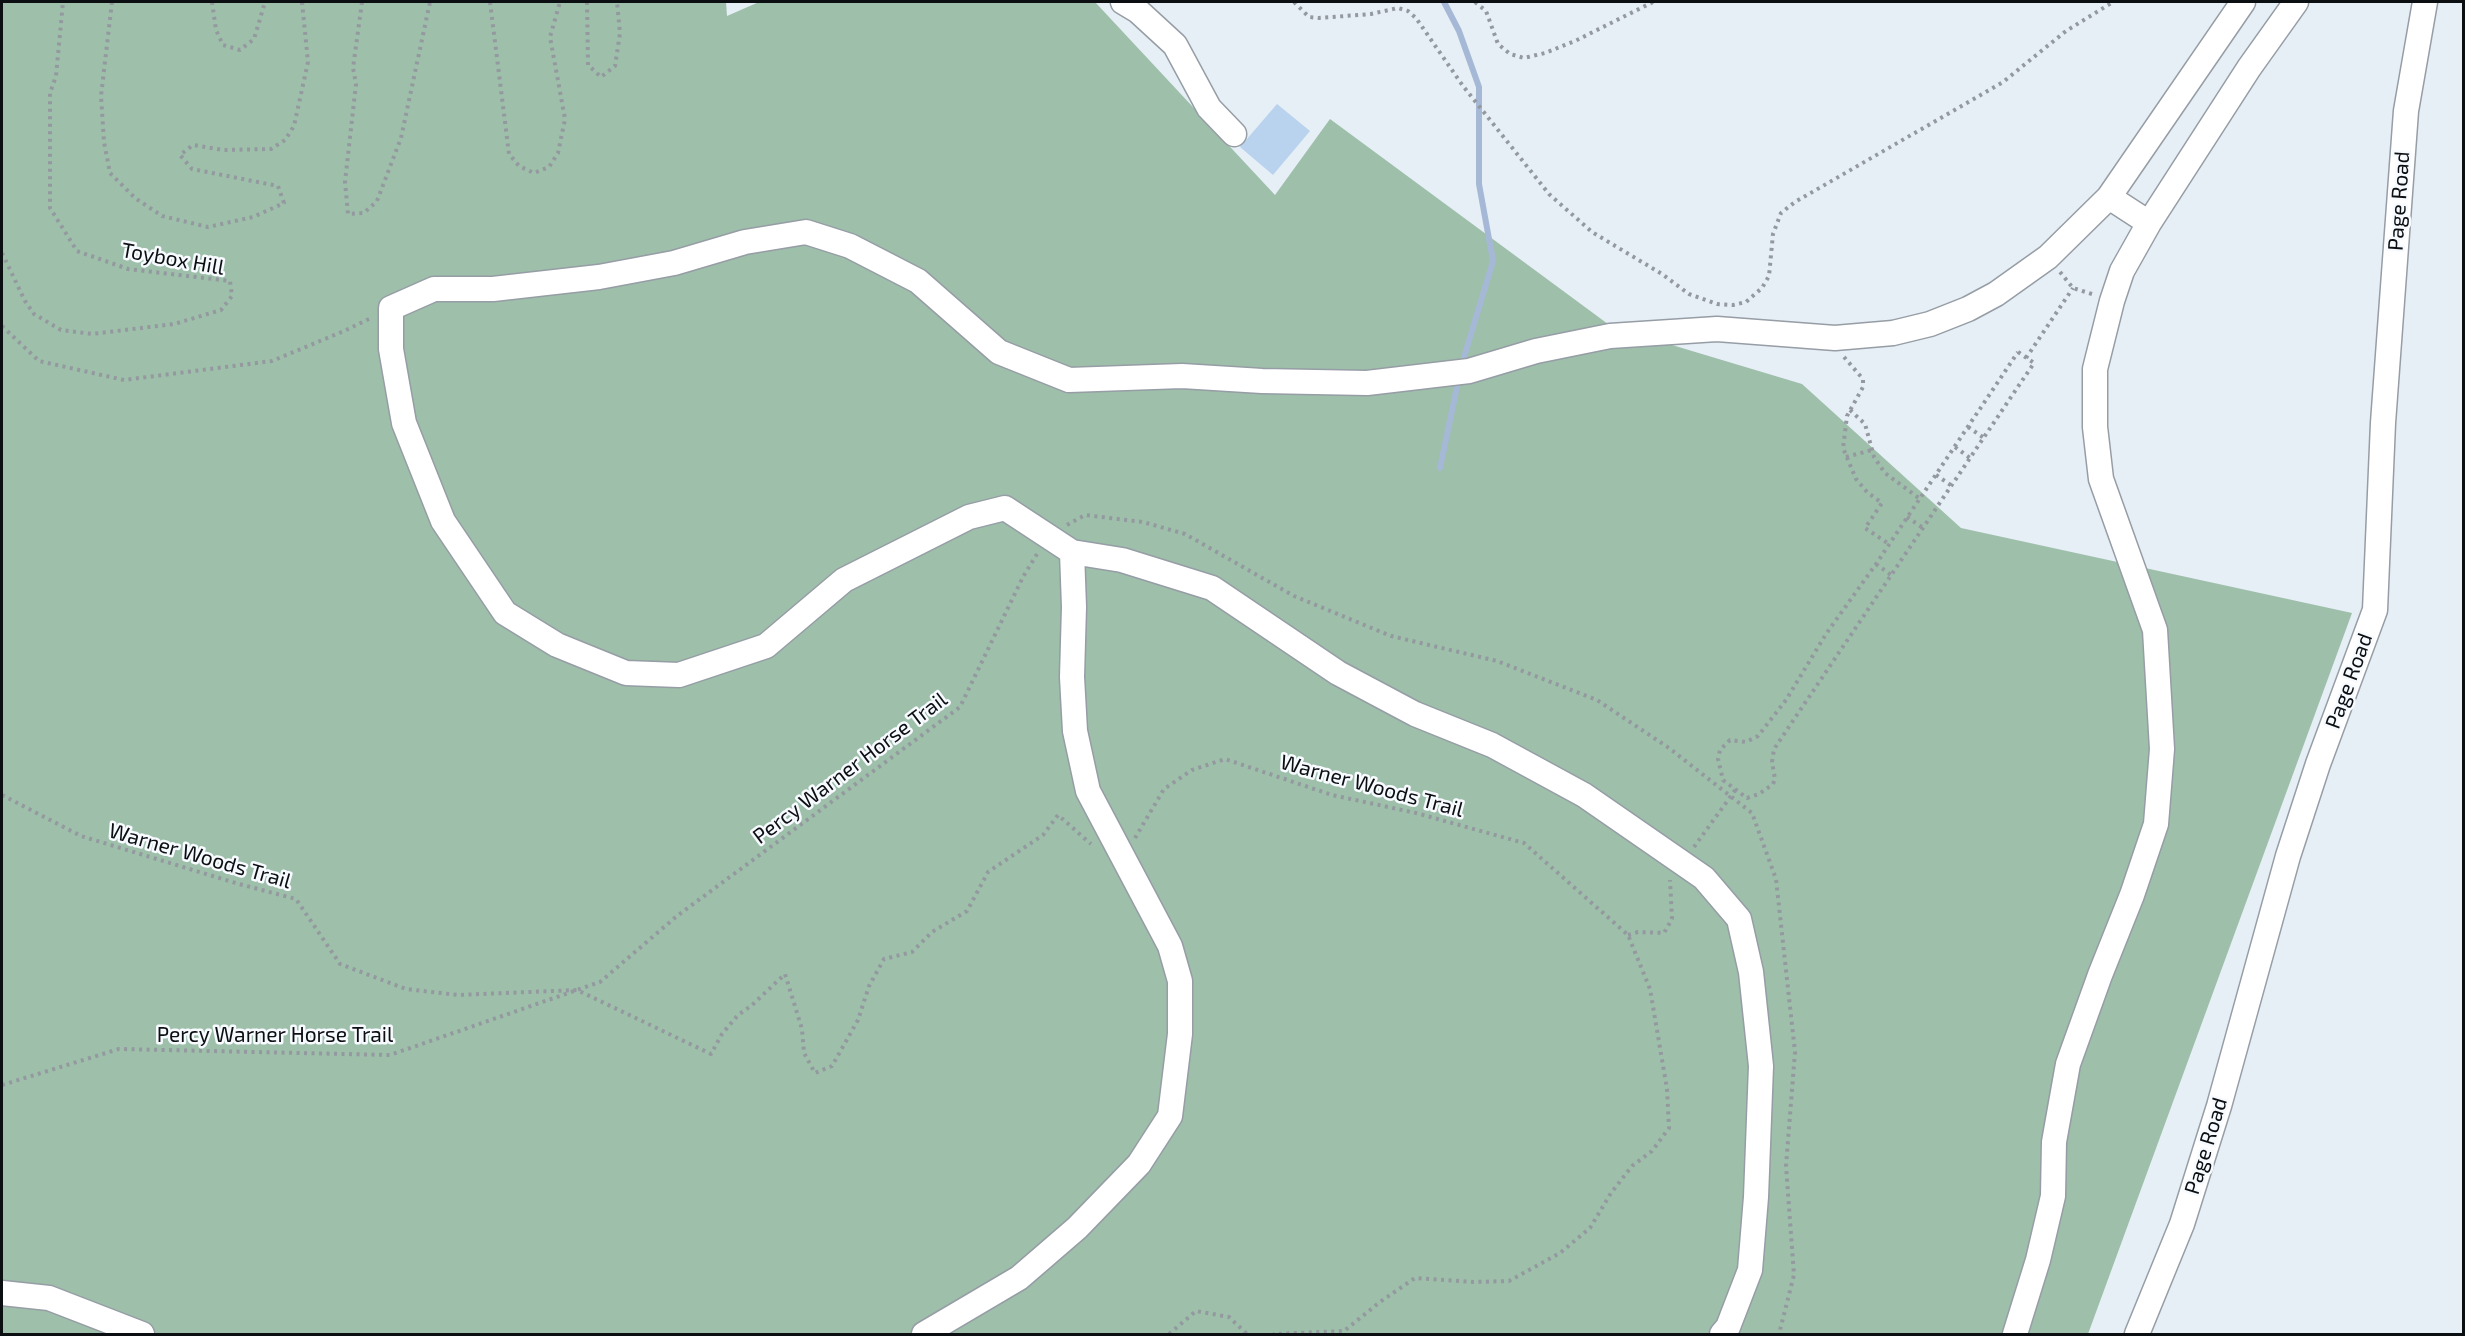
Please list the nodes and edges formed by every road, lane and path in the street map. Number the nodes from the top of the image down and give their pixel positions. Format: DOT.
graph roads {
  1 [pos="63,2"];
  2 [pos="112,2"];
  3 [pos="212,2"];
  4 [pos="265,2"];
  5 [pos="302,2"];
  6 [pos="362,2"];
  7 [pos="430,2"];
  8 [pos="490,2"];
  9 [pos="560,2"];
  10 [pos="587,2"];
  11 [pos="617,2"];
  12 [pos="1123,2"];
  13 [pos="1294,2"];
  14 [pos="1475,2"];
  15 [pos="1653,2"];
  16 [pos="2113,2"];
  17 [pos="2243,2"];
  18 [pos="2296,2"];
  19 [pos="2426,2"];
  20 [pos="1234,134"];
  21 [pos="2109,197"];
  22 [pos="2149,223"];
  23 [pos="2,253"];
  24 [pos="2048,257"];
  25 [pos="2073,288"];
  26 [pos="2112,301"];
  27 [pos="392,308"];
  28 [pos="2,326"];
  29 [pos="1821,337"];
  30 [pos="2026,358"];
  31 [pos="1850,410"];
  32 [pos="1968,427"];
  33 [pos="1984,438"];
  34 [pos="1955,447"];
  35 [pos="1872,450"];
  36 [pos="1846,457"];
  37 [pos="1970,458"];
  38 [pos="1936,475"];
  39 [pos="1952,486"];
  40 [pos="1920,499"];
  41 [pos="1907,517"];
  42 [pos="1923,528"];
  43 [pos="1048,536"];
  44 [pos="1889,544"];
  45 [pos="1072,552"];
  46 [pos="1876,564"];
  47 [pos="1891,575"];
  48 [pos="1736,789"];
  49 [pos="2,795"];
  50 [pos="1731,796"];
  51 [pos="1120,850"];
  52 [pos="1683,863"];
  53 [pos="1628,935"];
  54 [pos="577,990"];
  55 [pos="2,1085"];
  56 [pos="2,1293"];
  57 [pos="142,1335"];
  58 [pos="924,1335"];
  59 [pos="1169,1335"];
  60 [pos="1247,1335"];
  61 [pos="1273,1335"];
  62 [pos="1722,1335"];
  63 [pos="1779,1335"];
  64 [pos="2015,1335"];
  65 [pos="2137,1335"];
  1 -- 23 [label="path, Toybox Hill"];
  2 -- 5 [label="path, Toybox Hill"];
  3 -- 4 [label="path"];
  6 -- 7 [label="path"];
  8 -- 9 [label="path"];
  10 -- 11 [label="path"];
  12 -- 20 [label="street"];
  13 -- 16 [label="path"];
  14 -- 15 [label="path"];
  17 -- 21 [label="street"];
  18 -- 22 [label="street"];
  19 -- 65 [label="street, Page Road"];
  21 -- 22 [label="street"];
  21 -- 24 [label="street"];
  22 -- 26 [label="street"];
  24 -- 25 [label="path"];
  24 -- 29 [label="street"];
  25 -- 26 [label="path"];
  25 -- 30 [label="path"];
  26 -- 64 [label="street"];
  27 -- 28 [label="path"];
  27 -- 29 [label="street"];
  27 -- 43 [label="street"];
  29 -- 31 [label="path"];
  30 -- 32 [label="path"];
  30 -- 33 [label="path"];
  31 -- 35 [label="path"];
  31 -- 36 [label="path"];
  32 -- 33 [label="path"];
  32 -- 34 [label="path"];
  33 -- 37 [label="path"];
  34 -- 37 [label="path"];
  34 -- 38 [label="path"];
  35 -- 36 [label="path"];
  35 -- 40 [label="path"];
  36 -- 44 [label="path"];
  37 -- 39 [label="path"];
  38 -- 39 [label="path"];
  38 -- 40 [label="path"];
  39 -- 42 [label="path"];
  40 -- 41 [label="path"];
  41 -- 42 [label="path"];
  41 -- 44 [label="path"];
  42 -- 47 [label="path"];
  43 -- 45 [label="street"];
  43 -- 50 [label="path, Percy Warner Horse Trail"];
  43 -- 54 [label="path, Percy Warner Horse Trail"];
  44 -- 46 [label="path"];
  45 -- 51 [label="street"];
  45 -- 52 [label="street"];
  46 -- 47 [label="path"];
  46 -- 48 [label="path"];
  47 -- 48 [label="path"];
  48 -- 50 [label="path"];
  49 -- 54 [label="path, Warner Woods Trail"];
  50 -- 52 [label="path"];
  50 -- 63 [label="path, Percy Warner Horse Trail"];
  51 -- 53 [label="path, Warner Woods Trail"];
  51 -- 54 [label="path, Warner Woods Trail"];
  51 -- 58 [label="street"];
  52 -- 53 [label="path"];
  52 -- 62 [label="street"];
  53 -- 61 [label="path, Warner Woods Trail"];
  54 -- 55 [label="path, Percy Warner Horse Trail"];
  56 -- 57 [label="street"];
  59 -- 60 [label="path"];
}
